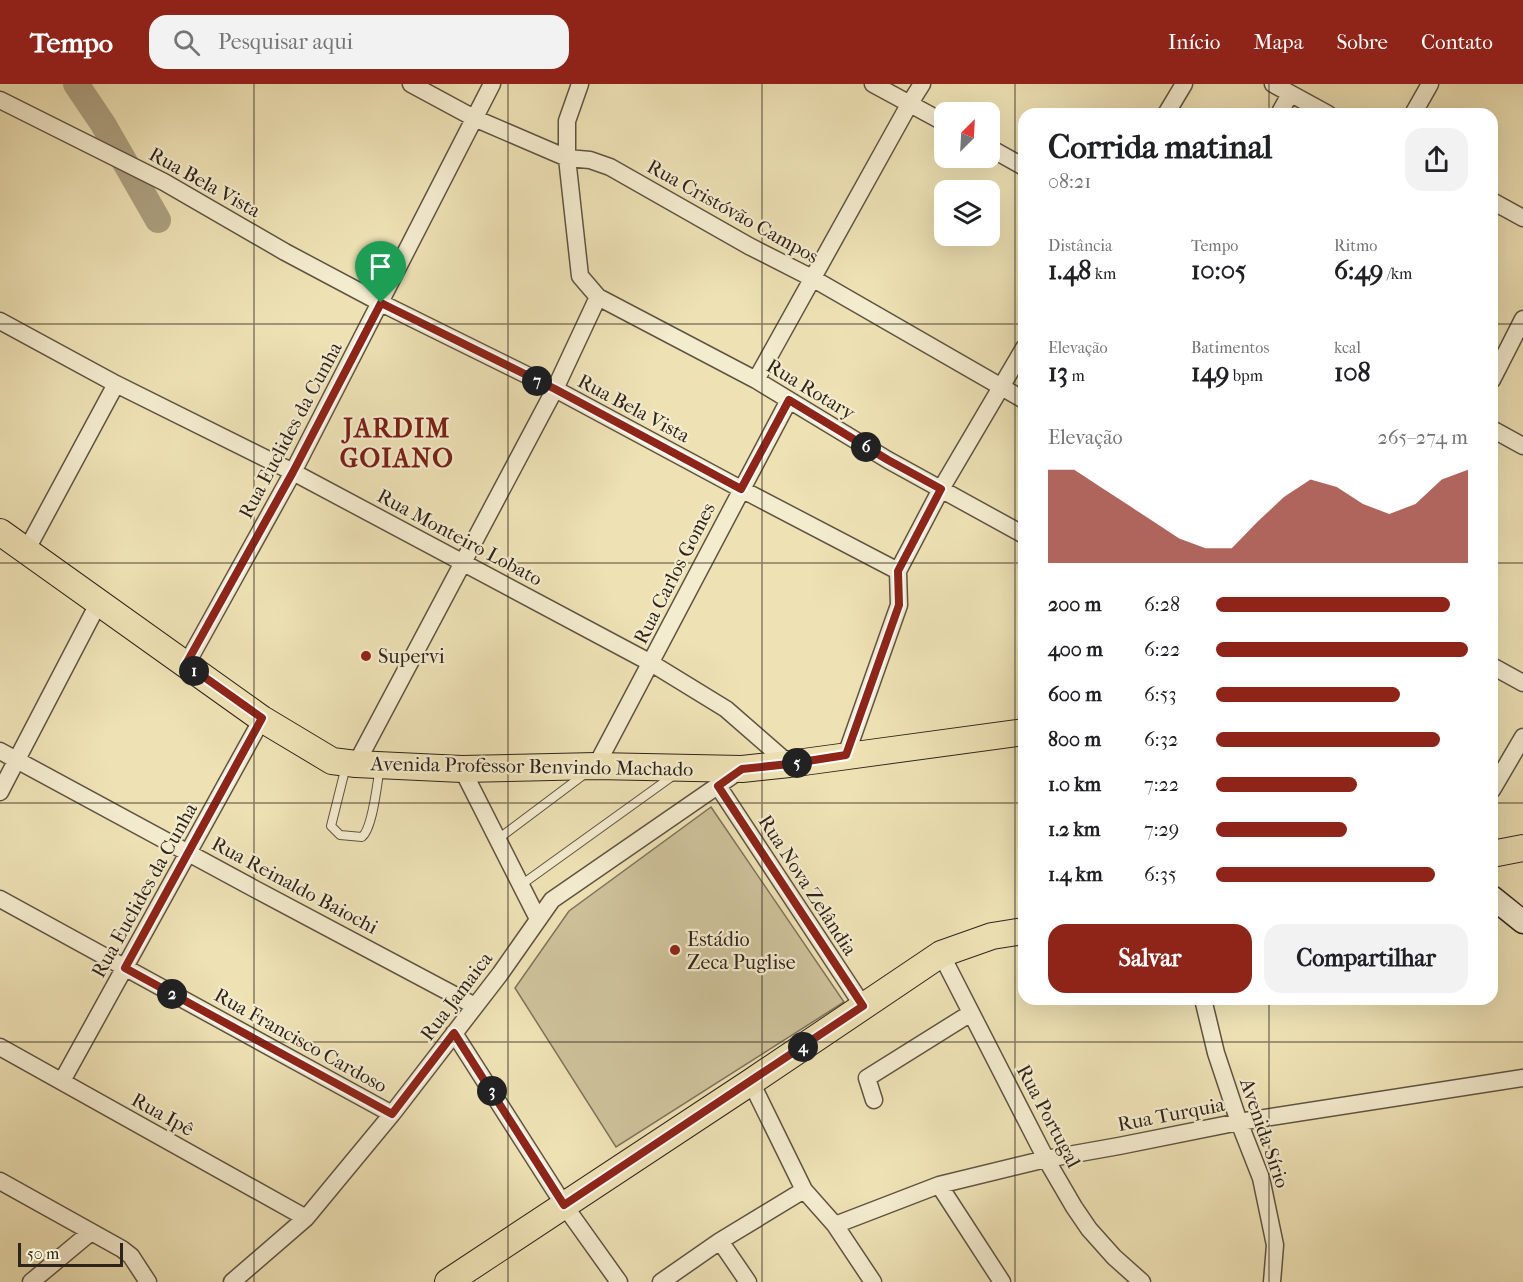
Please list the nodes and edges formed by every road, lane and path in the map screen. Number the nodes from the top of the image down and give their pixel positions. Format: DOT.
graph roads {
  1 [pos="411,84"];
  2 [pos="492,84"];
  3 [pos="580,84"];
  4 [pos="873,84"];
  5 [pos="922,84"];
  6 [pos="1184,84"];
  7 [pos="1273,84"];
  8 [pos="1430,84"];
  9 [pos="1290,94"];
  10 [pos="0,100"];
  11 [pos="910,103"];
  12 [pos="1170,108"];
  13 [pos="1282,108"];
  14 [pos="1317,108"];
  15 [pos="1416,108"];
  16 [pos="934,117"];
  17 [pos="474,118"];
  18 [pos="1000,154"];
  19 [pos="567,158"];
  20 [pos="1018,164"];
  21 [pos="1498,204"];
  22 [pos="1523,219"];
  23 [pos="812,278"];
  24 [pos="598,297"];
  25 [pos="381,303"];
  26 [pos="1523,319"];
  27 [pos="0,321"];
  28 [pos="1018,358"];
  29 [pos="1498,368"];
  30 [pos="756,380"];
  31 [pos="116,384"];
  32 [pos="1001,387"];
  33 [pos="555,389"];
  34 [pos="1018,397"];
  35 [pos="789,400"];
  36 [pos="1498,432"];
  37 [pos="1523,446"];
  38 [pos="293,472"];
  39 [pos="741,489"];
  40 [pos="941,489"];
  41 [pos="0,532"];
  42 [pos="1018,532"];
  43 [pos="26,551"];
  44 [pos="464,562"];
  45 [pos="898,571"];
  46 [pos="99,602"];
  47 [pos="651,663"];
  48 [pos="186,664"];
  49 [pos="1498,669"];
  50 [pos="1523,683"];
  51 [pos="262,718"];
  52 [pos="1018,733"];
  53 [pos="1523,737"];
  54 [pos="0,751"];
  55 [pos="846,755"];
  56 [pos="17,760"];
  57 [pos="361,764"];
  58 [pos="789,764"];
  59 [pos="596,766"];
  60 [pos="684,768"];
  61 [pos="462,769"];
  62 [pos="742,769"];
  63 [pos="1498,780"];
  64 [pos="718,786"];
  65 [pos="0,792"];
  66 [pos="498,839"];
  67 [pos="1523,848"];
  68 [pos="188,852"];
  69 [pos="1498,853"];
  70 [pos="521,885"];
  71 [pos="0,899"];
  72 [pos="1498,902"];
  73 [pos="538,919"];
  74 [pos="1523,922"];
  75 [pos="1018,932"];
  76 [pos="941,954"];
  77 [pos="125,968"];
  78 [pos="1204,1005"];
  79 [pos="475,1006"];
  80 [pos="863,1006"];
  81 [pos="971,1013"];
  82 [pos="454,1033"];
  83 [pos="0,1047"];
  84 [pos="1523,1078"];
  85 [pos="62,1081"];
  86 [pos="751,1082"];
  87 [pos="874,1100"];
  88 [pos="392,1114"];
  89 [pos="1239,1122"];
  90 [pos="1046,1159"];
  91 [pos="0,1181"];
  92 [pos="939,1185"];
  93 [pos="804,1190"];
  94 [pos="564,1205"];
  95 [pos="306,1218"];
  96 [pos="835,1225"];
  97 [pos="91,1232"];
  98 [pos="720,1241"];
  99 [pos="31,1282"];
  100 [pos="148,1282"];
  101 [pos="232,1282"];
  102 [pos="448,1282"];
  103 [pos="619,1282"];
  104 [pos="661,1282"];
  105 [pos="748,1282"];
  106 [pos="873,1282"];
  107 [pos="1002,1282"];
  108 [pos="1142,1282"];
  109 [pos="1272,1282"];
  1 -- 17 [label="street, Rua Cristóvão Campos"];
  2 -- 17 [label="street, Rua Euclides da Cunha"];
  3 -- 19 [label="street"];
  4 -- 11 [label="street"];
  5 -- 11 [label="street"];
  6 -- 12 [label="street"];
  7 -- 9 [label="street"];
  8 -- 15 [label="street"];
  9 -- 13 [label="street"];
  9 -- 14 [label="street"];
  10 -- 25 [label="street, Rua Bela Vista"];
  11 -- 16 [label="street"];
  11 -- 23 [label="street"];
  17 -- 19 [label="street, Rua Cristóvão Campos"];
  17 -- 25 [label="street, Rua Euclides da Cunha"];
  18 -- 20 [label="street"];
  19 -- 23 [label="street, Rua Cristóvão Campos"];
  19 -- 24 [label="street, Rua Rotary"];
  21 -- 22 [label="street"];
  23 -- 30 [label="street"];
  23 -- 32 [label="street, Rua Cristóvão Campos"];
  24 -- 30 [label="street, Rua Rotary"];
  24 -- 33 [label="street"];
  25 -- 33 [label="street, Rua Bela Vista"];
  25 -- 38 [label="street, Rua Euclides da Cunha"];
  26 -- 29 [label="street"];
  27 -- 31 [label="street, Rua Monteiro Lobato"];
  28 -- 32 [label="street"];
  30 -- 35 [label="street, Rua Rotary"];
  31 -- 38 [label="street, Rua Monteiro Lobato"];
  31 -- 43 [label="street"];
  32 -- 34 [label="street, Rua Cristóvão Campos"];
  32 -- 40 [label="street"];
  33 -- 39 [label="street, Rua Bela Vista"];
  33 -- 44 [label="street"];
  35 -- 39 [label="street, Rua Carlos Gomes"];
  35 -- 40 [label="street, Rua Rotary"];
  36 -- 37 [label="street"];
  38 -- 44 [label="street, Rua Monteiro Lobato"];
  38 -- 48 [label="street, Rua Euclides da Cunha"];
  39 -- 45 [label="street, Rua Bela Vista"];
  39 -- 47 [label="street, Rua Carlos Gomes"];
  40 -- 42 [label="street, Rua Rotary"];
  40 -- 45 [label="street"];
  41 -- 43 [label="main road, Avenida Professor Benvindo Machado"];
  43 -- 46 [label="main road, Avenida Professor Benvindo Machado"];
  44 -- 47 [label="street, Rua Monteiro Lobato"];
  44 -- 57 [label="street"];
  45 -- 55 [label="street"];
  46 -- 48 [label="main road, Avenida Professor Benvindo Machado"];
  46 -- 56 [label="street"];
  47 -- 58 [label="street, Rua Monteiro Lobato"];
  47 -- 59 [label="street, Rua Carlos Gomes"];
  48 -- 51 [label="main road, Avenida Professor Benvindo Machado"];
  49 -- 50 [label="street"];
  51 -- 57 [label="main road, Avenida Professor Benvindo Machado"];
  51 -- 68 [label="street, Rua Euclides da Cunha"];
  52 -- 55 [label="main road, Avenida Professor Benvindo Machado"];
  53 -- 63 [label="street"];
  54 -- 56 [label="street, Rua Reinaldo Baiochi"];
  55 -- 58 [label="main road, Avenida Professor Benvindo Machado"];
  56 -- 65 [label="street"];
  56 -- 68 [label="street, Rua Reinaldo Baiochi"];
  57 -- 57 [label="lane"];
  57 -- 61 [label="main road, Avenida Professor Benvindo Machado"];
  58 -- 62 [label="main road, Avenida Professor Benvindo Machado"];
  59 -- 60 [label="main road, Avenida Professor Benvindo Machado"];
  59 -- 61 [label="main road, Avenida Professor Benvindo Machado"];
  59 -- 66 [label="lane"];
  60 -- 62 [label="main road, Avenida Professor Benvindo Machado"];
  60 -- 70 [label="lane"];
  61 -- 66 [label="street"];
  62 -- 64 [label="street, Rua Jamaica"];
  64 -- 73 [label="street, Rua Jamaica"];
  64 -- 80 [label="street, Rua Nova Zelândia"];
  66 -- 70 [label="street"];
  67 -- 69 [label="main road"];
  68 -- 77 [label="street, Rua Euclides da Cunha"];
  68 -- 79 [label="street, Rua Reinaldo Baiochi"];
  70 -- 73 [label="street"];
  71 -- 77 [label="street, Rua Francisco Cardoso"];
  72 -- 74 [label="street"];
  73 -- 79 [label="street, Rua Jamaica"];
  75 -- 76 [label="main road"];
  76 -- 80 [label="main road"];
  76 -- 81 [label="street, Rua Portugal"];
  77 -- 85 [label="street, Rua Euclides da Cunha"];
  77 -- 88 [label="street, Rua Francisco Cardoso"];
  78 -- 89 [label="street, Avenida Sírio"];
  79 -- 82 [label="street, Rua Jamaica"];
  80 -- 86 [label="main road"];
  81 -- 87 [label="street"];
  81 -- 90 [label="street, Rua Portugal"];
  82 -- 88 [label="street, Rua Jamaica"];
  82 -- 94 [label="street"];
  83 -- 85 [label="street, Rua Ipê"];
  84 -- 89 [label="street, Rua Turquia"];
  85 -- 95 [label="street, Rua Ipê"];
  86 -- 93 [label="street"];
  86 -- 94 [label="main road"];
  88 -- 95 [label="street, Rua Jamaica"];
  89 -- 90 [label="street, Rua Turquia"];
  89 -- 109 [label="street, Avenida Sírio"];
  90 -- 92 [label="street, Rua Turquia"];
  90 -- 108 [label="street, Rua Portugal"];
  91 -- 97 [label="street"];
  92 -- 96 [label="street, Rua Turquia"];
  92 -- 107 [label="street"];
  93 -- 96 [label="street"];
  93 -- 98 [label="street"];
  94 -- 102 [label="main road"];
  94 -- 103 [label="street"];
  95 -- 101 [label="street, Rua Jamaica"];
  96 -- 106 [label="street"];
  97 -- 99 [label="street"];
  97 -- 100 [label="street"];
  98 -- 104 [label="street"];
  98 -- 105 [label="street"];
}
